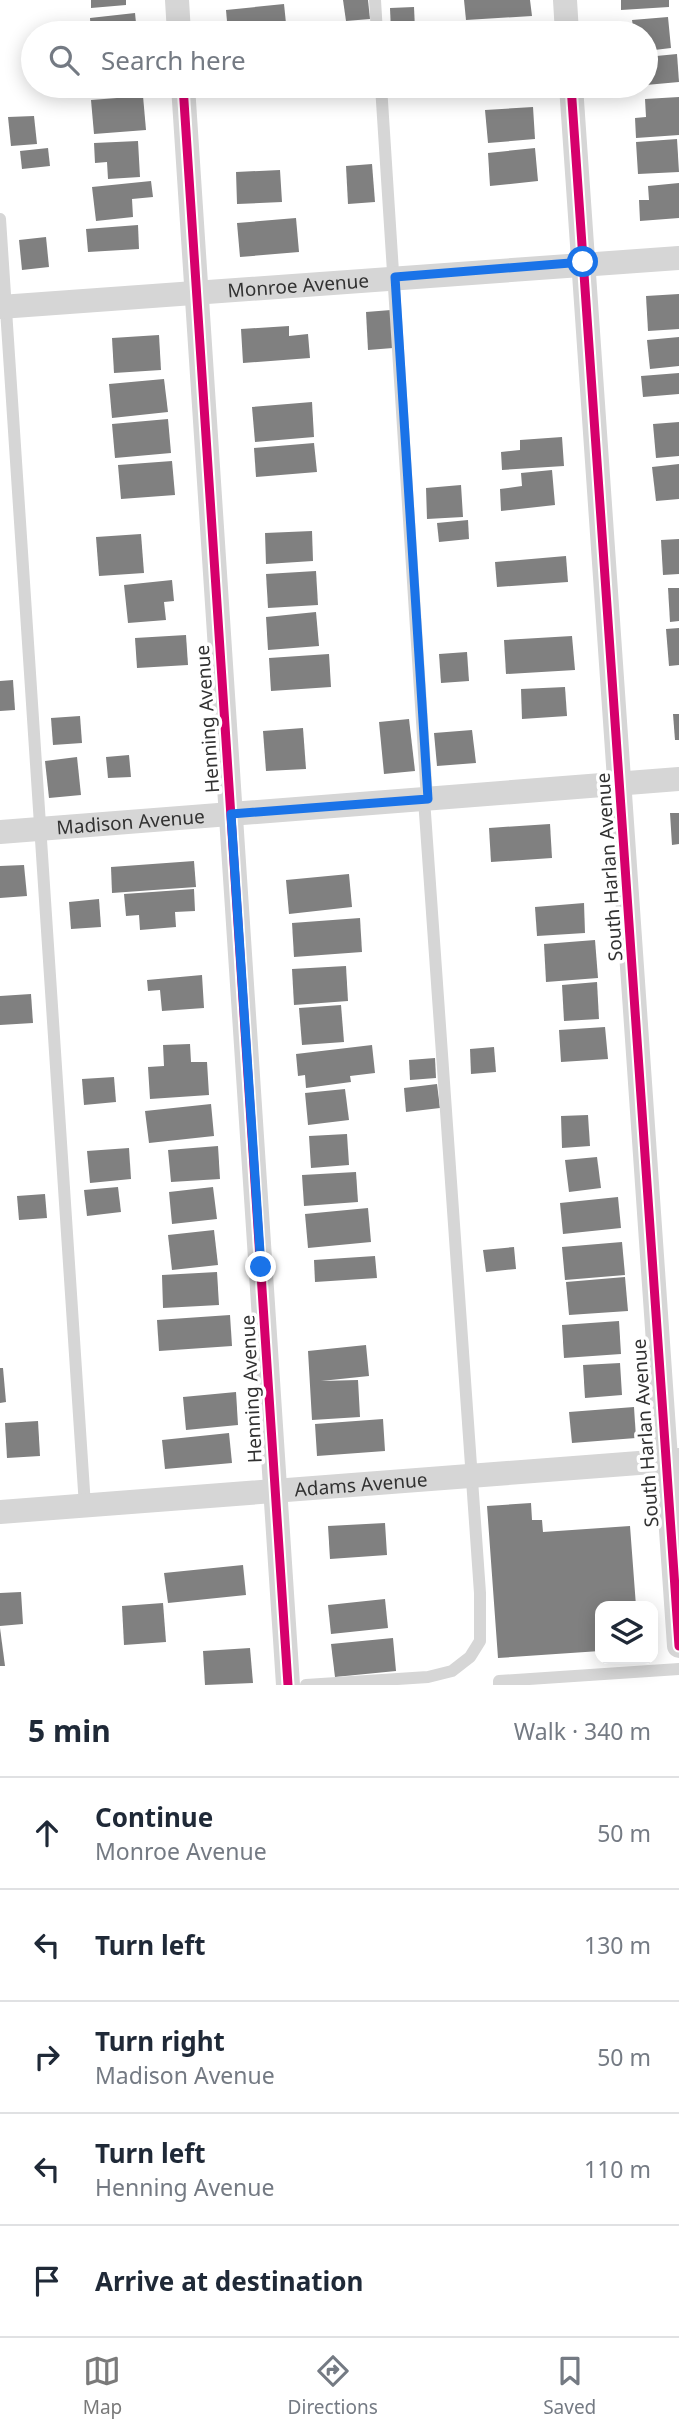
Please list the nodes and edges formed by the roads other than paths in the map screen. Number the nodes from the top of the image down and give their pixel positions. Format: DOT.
graph roads {
  1 [pos="177,0"];
  2 [pos="375,0"];
  3 [pos="565,0"];
  4 [pos="178,21"];
  5 [pos="376,21"];
  6 [pos="566,21"];
  7 [pos="184,98"];
  8 [pos="382,98"];
  9 [pos="571,98"];
  10 [pos="0,219"];
  11 [pos="679,258"];
  12 [pos="583,262"];
  13 [pos="395,277"];
  14 [pos="197,293"];
  15 [pos="3,306"];
  16 [pos="679,779"];
  17 [pos="620,783"];
  18 [pos="426,799"];
  19 [pos="231,814"];
  20 [pos="39,830"];
  21 [pos="0,832"];
  22 [pos="672,1461"];
  23 [pos="470,1478"];
  24 [pos="275,1491"];
  25 [pos="85,1506"];
  26 [pos="0,1512"];
  27 [pos="679,1646"];
  28 [pos="679,1668"];
  29 [pos="625,1679"];
  30 [pos="553,1681"];
  31 [pos="288,1685"];
  32 [pos="306,1685"];
  33 [pos="499,1685"];
  1 -- 4 [label="street"];
  2 -- 5 [label="lane"];
  3 -- 6 [label="street"];
  7 -- 14 [label="street, Henning Avenue"];
  8 -- 13 [label="lane"];
  9 -- 12 [label="street, South Harlan Avenue"];
  10 -- 15 [label="lane"];
  11 -- 12 [label="street, Monroe Avenue"];
  12 -- 13 [label="street, Monroe Avenue"];
  12 -- 17 [label="street, South Harlan Avenue"];
  13 -- 14 [label="street, Monroe Avenue"];
  13 -- 18 [label="lane"];
  14 -- 15 [label="street, Monroe Avenue"];
  14 -- 19 [label="street, Henning Avenue"];
  15 -- 20 [label="lane"];
  16 -- 17 [label="street, Madison Avenue"];
  17 -- 18 [label="street, Madison Avenue"];
  17 -- 22 [label="street, South Harlan Avenue"];
  18 -- 19 [label="street, Madison Avenue"];
  18 -- 23 [label="lane"];
  19 -- 20 [label="street, Madison Avenue"];
  19 -- 24 [label="street, Henning Avenue"];
  20 -- 21 [label="street, Madison Avenue"];
  20 -- 25 [label="lane"];
  22 -- 23 [label="street, Adams Avenue"];
  22 -- 27 [label="street, South Harlan Avenue"];
  23 -- 24 [label="street, Adams Avenue"];
  23 -- 32 [label="lane"];
  24 -- 25 [label="street, Adams Avenue"];
  24 -- 31 [label="street, Henning Avenue"];
  25 -- 26 [label="street, Adams Avenue"];
  28 -- 29 [label="lane"];
  29 -- 30 [label="lane"];
  30 -- 33 [label="lane"];
}
